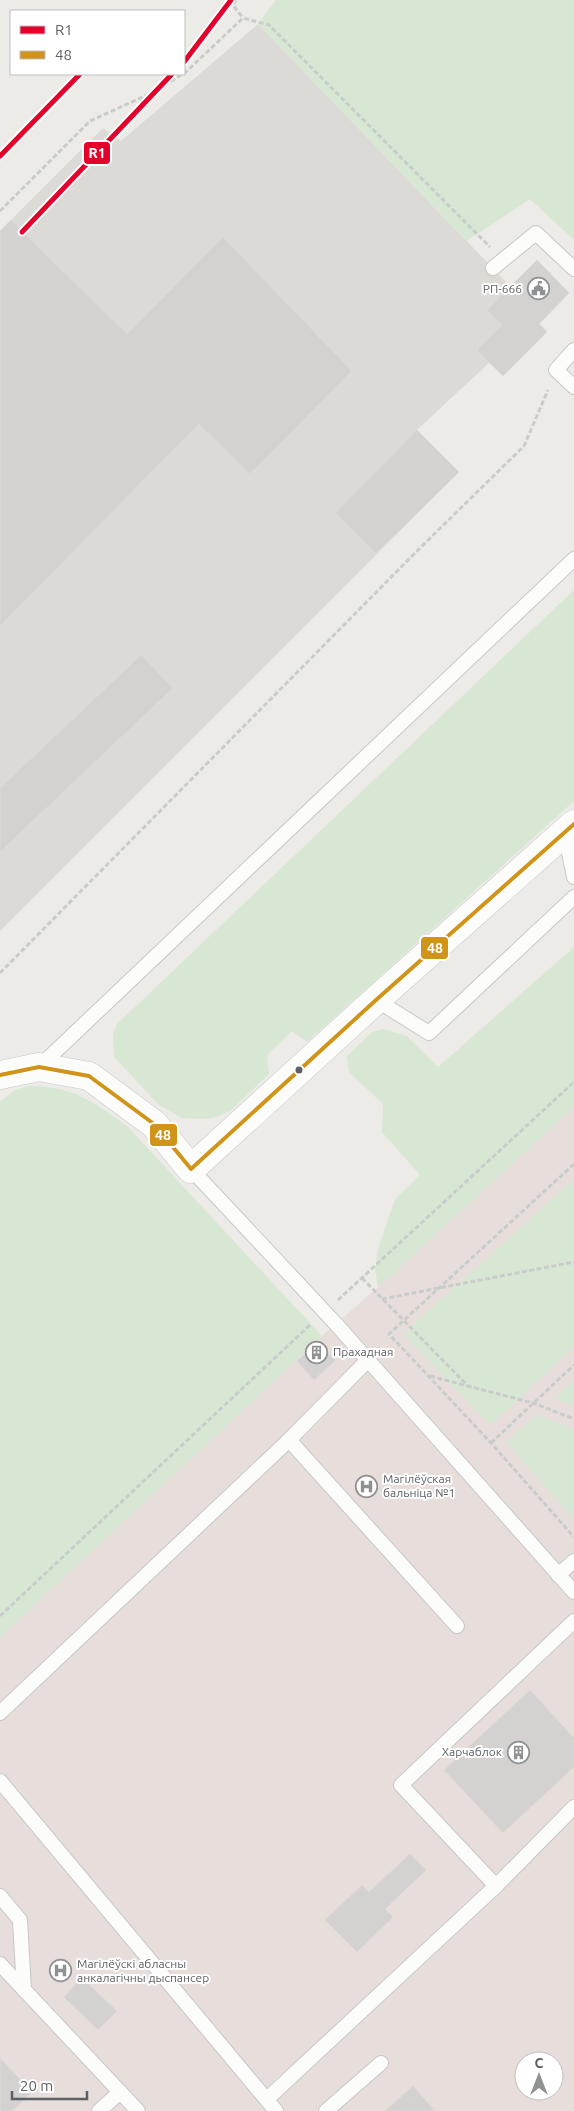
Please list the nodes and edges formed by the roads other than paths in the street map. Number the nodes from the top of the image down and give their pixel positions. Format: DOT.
graph roads {
  1 [pos="498,264"];
  2 [pos="574,269"];
  3 [pos="574,350"];
  4 [pos="574,387"];
  5 [pos="574,559"];
  6 [pos="569,828"];
  7 [pos="574,877"];
  8 [pos="574,897"];
  9 [pos="376,1000"];
  10 [pos="38,1067"];
  11 [pos="0,1075"];
  12 [pos="192,1169"];
  13 [pos="367,1361"];
  14 [pos="289,1440"];
  15 [pos="574,1561"];
  16 [pos="558,1575"];
  17 [pos="574,1592"];
  18 [pos="574,1621"];
  19 [pos="457,1626"];
  20 [pos="0,1713"];
  21 [pos="0,1781"];
  22 [pos="574,1807"];
  23 [pos="496,1886"];
  24 [pos="0,1896"];
  25 [pos="0,1964"];
  26 [pos="24,1990"];
  27 [pos="381,2063"];
  28 [pos="120,2092"];
  29 [pos="266,2099"];
  30 [pos="99,2111"];
  31 [pos="138,2111"];
  32 [pos="276,2111"];
  33 [pos="326,2111"];
  1 -- 2 [label="lane"];
  3 -- 4 [label="lane"];
  5 -- 10 [label="lane"];
  6 -- 7 [label="lane"];
  6 -- 9 [label="main road"];
  8 -- 9 [label="lane"];
  9 -- 12 [label="main road"];
  10 -- 11 [label="main road"];
  10 -- 12 [label="main road"];
  12 -- 13 [label="lane"];
  13 -- 14 [label="lane"];
  13 -- 16 [label="lane"];
  14 -- 19 [label="lane"];
  14 -- 20 [label="lane"];
  15 -- 16 [label="lane"];
  16 -- 17 [label="lane"];
  18 -- 23 [label="lane"];
  21 -- 29 [label="lane"];
  22 -- 23 [label="lane"];
  23 -- 29 [label="lane"];
  24 -- 26 [label="lane"];
  25 -- 26 [label="lane"];
  26 -- 28 [label="lane"];
  27 -- 33 [label="lane"];
  28 -- 30 [label="lane"];
  28 -- 31 [label="lane"];
  29 -- 32 [label="lane"];
}
